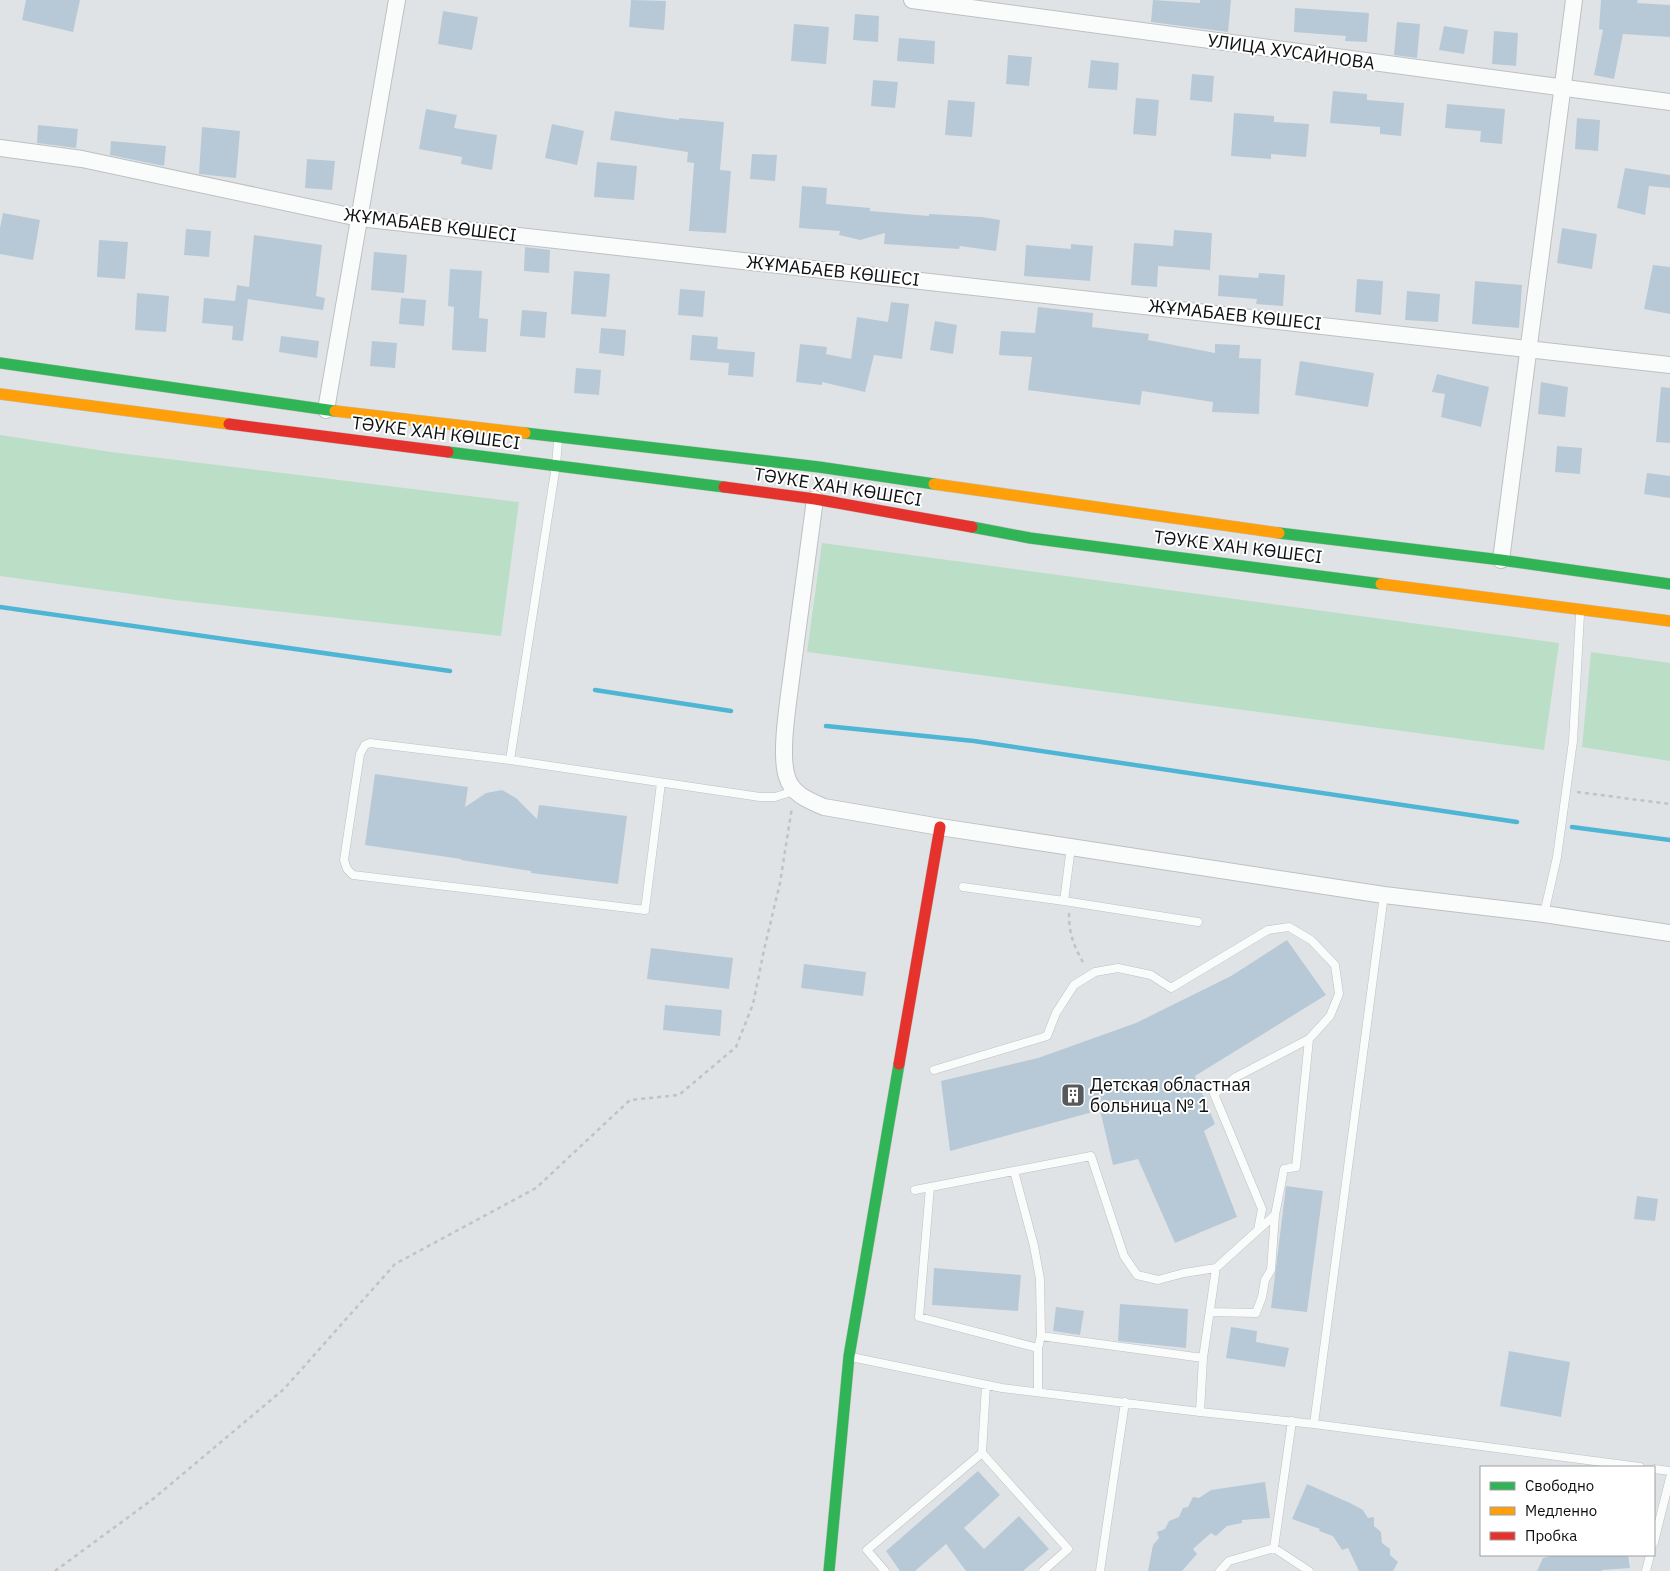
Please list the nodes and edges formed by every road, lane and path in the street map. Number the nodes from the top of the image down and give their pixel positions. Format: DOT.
graph roads {
  1 [pos="398,0"];
  2 [pos="912,0"];
  3 [pos="1574,0"];
  4 [pos="1563,88"];
  5 [pos="1670,102"];
  6 [pos="0,148"];
  7 [pos="359,218"];
  8 [pos="1527,350"];
  9 [pos="0,363"];
  10 [pos="1670,365"];
  11 [pos="0,394"];
  12 [pos="326,410"];
  13 [pos="558,437"];
  14 [pos="556,465"];
  15 [pos="815,495"];
  16 [pos="1501,560"];
  17 [pos="1670,584"];
  18 [pos="1581,608"];
  19 [pos="1670,621"];
  20 [pos="510,760"];
  21 [pos="661,782"];
  22 [pos="794,790"];
  23 [pos="1566,791"];
  24 [pos="1670,804"];
  25 [pos="940,827"];
  26 [pos="1071,847"];
  27 [pos="963,887"];
  28 [pos="1384,895"];
  29 [pos="1066,901"];
  30 [pos="1544,914"];
  31 [pos="1198,922"];
  32 [pos="1670,933"];
  33 [pos="1090,975"];
  34 [pos="1310,1039"];
  35 [pos="934,1070"];
  36 [pos="1014,1171"];
  37 [pos="930,1187"];
  38 [pos="915,1190"];
  39 [pos="1275,1215"];
  40 [pos="1258,1230"];
  41 [pos="1216,1268"];
  42 [pos="1210,1312"];
  43 [pos="1042,1336"];
  44 [pos="1038,1348"];
  45 [pos="849,1356"];
  46 [pos="1203,1358"];
  47 [pos="986,1385"];
  48 [pos="1038,1392"];
  49 [pos="1125,1402"];
  50 [pos="1200,1412"];
  51 [pos="1292,1422"];
  52 [pos="1314,1424"];
  53 [pos="982,1452"];
  54 [pos="1632,1466"];
  55 [pos="1655,1469"];
  56 [pos="1670,1471"];
  57 [pos="1670,1478"];
  58 [pos="1655,1538"];
  59 [pos="1274,1548"];
  60 [pos="1650,1556"];
  61 [pos="55,1571"];
  62 [pos="829,1571"];
  63 [pos="885,1571"];
  64 [pos="1043,1571"];
  65 [pos="1100,1571"];
  66 [pos="1220,1571"];
  67 [pos="1309,1571"];
  68 [pos="1646,1571"];
  1 -- 7 [label="street"];
  2 -- 4 [label="street, УЛИЦА ХУСАЙНОВА"];
  3 -- 4 [label="street"];
  4 -- 5 [label="street, УЛИЦА ХУСАЙНОВА"];
  4 -- 8 [label="street"];
  6 -- 7 [label="street, ЖҰМАБАЕВ КӨШЕСІ"];
  7 -- 8 [label="street, ЖҰМАБАЕВ КӨШЕСІ"];
  7 -- 12 [label="street"];
  8 -- 10 [label="street, ЖҰМАБАЕВ КӨШЕСІ"];
  8 -- 16 [label="street"];
  9 -- 12 [label="main road, ТӘУКЕ ХАН КӨШЕСІ"];
  11 -- 14 [label="main road, ТӘУКЕ ХАН КӨШЕСІ"];
  12 -- 13 [label="main road, ТӘУКЕ ХАН КӨШЕСІ"];
  13 -- 14 [label="lane"];
  13 -- 16 [label="main road, ТӘУКЕ ХАН КӨШЕСІ"];
  14 -- 15 [label="main road, ТӘУКЕ ХАН КӨШЕСІ"];
  14 -- 20 [label="lane"];
  15 -- 18 [label="main road, ТӘУКЕ ХАН КӨШЕСІ"];
  15 -- 22 [label="street"];
  16 -- 17 [label="main road, ТӘУКЕ ХАН КӨШЕСІ"];
  18 -- 19 [label="main road, ТӘУКЕ ХАН КӨШЕСІ"];
  18 -- 23 [label="lane"];
  20 -- 21 [label="lane"];
  20 -- 21 [label="lane"];
  21 -- 22 [label="lane"];
  22 -- 25 [label="street"];
  22 -- 61 [label="path"];
  23 -- 24 [label="path"];
  23 -- 30 [label="lane"];
  25 -- 26 [label="street"];
  25 -- 45 [label="main road"];
  26 -- 28 [label="street"];
  26 -- 29 [label="lane"];
  27 -- 29 [label="lane"];
  28 -- 30 [label="street"];
  28 -- 52 [label="lane"];
  29 -- 31 [label="lane"];
  29 -- 33 [label="path"];
  30 -- 32 [label="street"];
  33 -- 34 [label="lane"];
  33 -- 35 [label="lane"];
  34 -- 39 [label="lane"];
  34 -- 40 [label="lane"];
  36 -- 37 [label="lane"];
  36 -- 41 [label="lane"];
  36 -- 43 [label="lane"];
  37 -- 38 [label="lane"];
  37 -- 44 [label="lane"];
  39 -- 40 [label="lane"];
  39 -- 42 [label="lane"];
  40 -- 41 [label="lane"];
  41 -- 42 [label="lane"];
  42 -- 46 [label="lane"];
  43 -- 44 [label="lane"];
  43 -- 46 [label="lane"];
  44 -- 48 [label="lane"];
  45 -- 47 [label="lane"];
  45 -- 62 [label="main road"];
  46 -- 50 [label="lane"];
  47 -- 48 [label="lane"];
  47 -- 53 [label="lane"];
  48 -- 49 [label="lane"];
  49 -- 50 [label="lane"];
  49 -- 65 [label="lane"];
  50 -- 51 [label="lane"];
  51 -- 52 [label="lane"];
  51 -- 59 [label="lane"];
  52 -- 54 [label="lane"];
  53 -- 63 [label="lane"];
  53 -- 64 [label="lane"];
  55 -- 56 [label="lane"];
  57 -- 58 [label="lane"];
  59 -- 66 [label="lane"];
  59 -- 67 [label="lane"];
  60 -- 68 [label="lane"];
}
